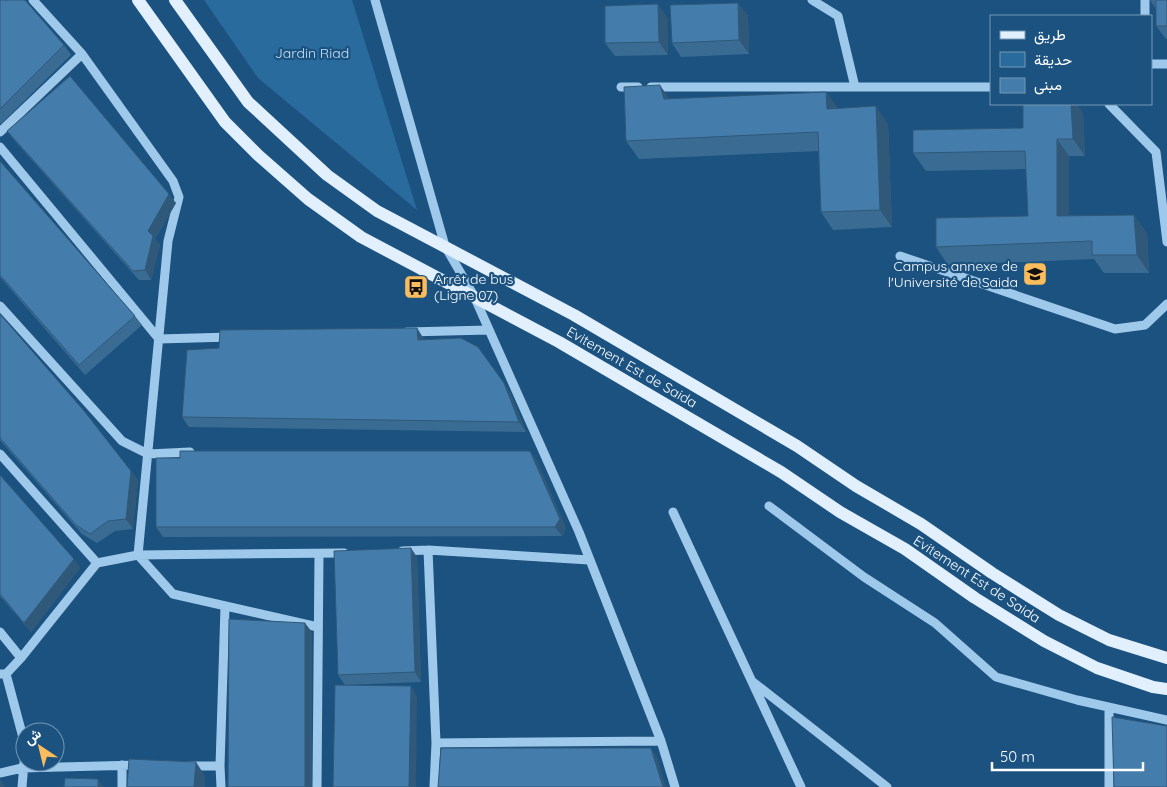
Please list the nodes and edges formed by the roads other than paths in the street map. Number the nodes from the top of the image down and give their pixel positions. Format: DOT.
graph roads {
  1 [pos="33,0"];
  2 [pos="138,0"];
  3 [pos="175,0"];
  4 [pos="375,0"];
  5 [pos="812,0"];
  6 [pos="1145,0"];
  7 [pos="1145,15"];
  8 [pos="82,54"];
  9 [pos="1152,64"];
  10 [pos="1167,64"];
  11 [pos="621,87"];
  12 [pos="855,87"];
  13 [pos="990,87"];
  14 [pos="1110,105"];
  15 [pos="0,132"];
  16 [pos="0,148"];
  17 [pos="1167,242"];
  18 [pos="445,246"];
  19 [pos="900,256"];
  20 [pos="474,296"];
  21 [pos="1167,304"];
  22 [pos="0,306"];
  23 [pos="489,330"];
  24 [pos="402,332"];
  25 [pos="237,337"];
  26 [pos="159,339"];
  27 [pos="197,452"];
  28 [pos="0,454"];
  29 [pos="148,454"];
  30 [pos="535,455"];
  31 [pos="545,455"];
  32 [pos="769,506"];
  33 [pos="673,512"];
  34 [pos="428,550"];
  35 [pos="389,552"];
  36 [pos="349,553"];
  37 [pos="320,554"];
  38 [pos="138,555"];
  39 [pos="589,560"];
  40 [pos="97,563"];
  41 [pos="225,606"];
  42 [pos="318,627"];
  43 [pos="0,632"];
  44 [pos="21,658"];
  45 [pos="1167,658"];
  46 [pos="3,674"];
  47 [pos="752,681"];
  48 [pos="1167,689"];
  49 [pos="1109,707"];
  50 [pos="1167,720"];
  51 [pos="18,722"];
  52 [pos="661,741"];
  53 [pos="436,742"];
  54 [pos="122,765"];
  55 [pos="151,766"];
  56 [pos="181,766"];
  57 [pos="220,766"];
  58 [pos="65,767"];
  59 [pos="15,770"];
  60 [pos="22,772"];
  61 [pos="0,773"];
  62 [pos="22,787"];
  63 [pos="122,787"];
  64 [pos="221,787"];
  65 [pos="317,787"];
  66 [pos="434,787"];
  67 [pos="675,787"];
  68 [pos="801,787"];
  69 [pos="887,787"];
  70 [pos="1109,787"];
  1 -- 8 [label="street"];
  2 -- 20 [label="main road, Evitement Est de Saida"];
  3 -- 18 [label="main road"];
  4 -- 18 [label="street"];
  5 -- 12 [label="street"];
  6 -- 7 [label="street"];
  8 -- 15 [label="street"];
  8 -- 26 [label="street"];
  9 -- 10 [label="street"];
  11 -- 12 [label="street"];
  12 -- 13 [label="street"];
  14 -- 17 [label="street"];
  16 -- 26 [label="street"];
  18 -- 20 [label="street"];
  18 -- 45 [label="main road"];
  19 -- 21 [label="street"];
  20 -- 23 [label="street"];
  20 -- 48 [label="main road, Evitement Est de Saida"];
  22 -- 29 [label="street"];
  23 -- 24 [label="street"];
  23 -- 31 [label="street"];
  25 -- 26 [label="street"];
  26 -- 29 [label="street"];
  27 -- 29 [label="street"];
  28 -- 40 [label="street"];
  29 -- 38 [label="street"];
  30 -- 31 [label="street"];
  31 -- 39 [label="street"];
  32 -- 49 [label="street"];
  33 -- 47 [label="street"];
  34 -- 35 [label="street"];
  34 -- 39 [label="street"];
  34 -- 53 [label="street"];
  36 -- 37 [label="street"];
  37 -- 38 [label="street"];
  37 -- 42 [label="street"];
  38 -- 40 [label="street"];
  38 -- 41 [label="street"];
  39 -- 52 [label="street"];
  40 -- 44 [label="street"];
  41 -- 42 [label="street"];
  41 -- 57 [label="street"];
  42 -- 65 [label="street"];
  43 -- 44 [label="street"];
  44 -- 46 [label="street"];
  46 -- 51 [label="street"];
  47 -- 68 [label="street"];
  47 -- 69 [label="street"];
  49 -- 50 [label="street"];
  49 -- 70 [label="street"];
  52 -- 53 [label="street"];
  52 -- 67 [label="street"];
  53 -- 66 [label="street"];
  54 -- 55 [label="street"];
  54 -- 58 [label="street"];
  54 -- 63 [label="street"];
  56 -- 57 [label="street"];
  57 -- 64 [label="street"];
  59 -- 61 [label="street"];
  60 -- 62 [label="street"];
}
